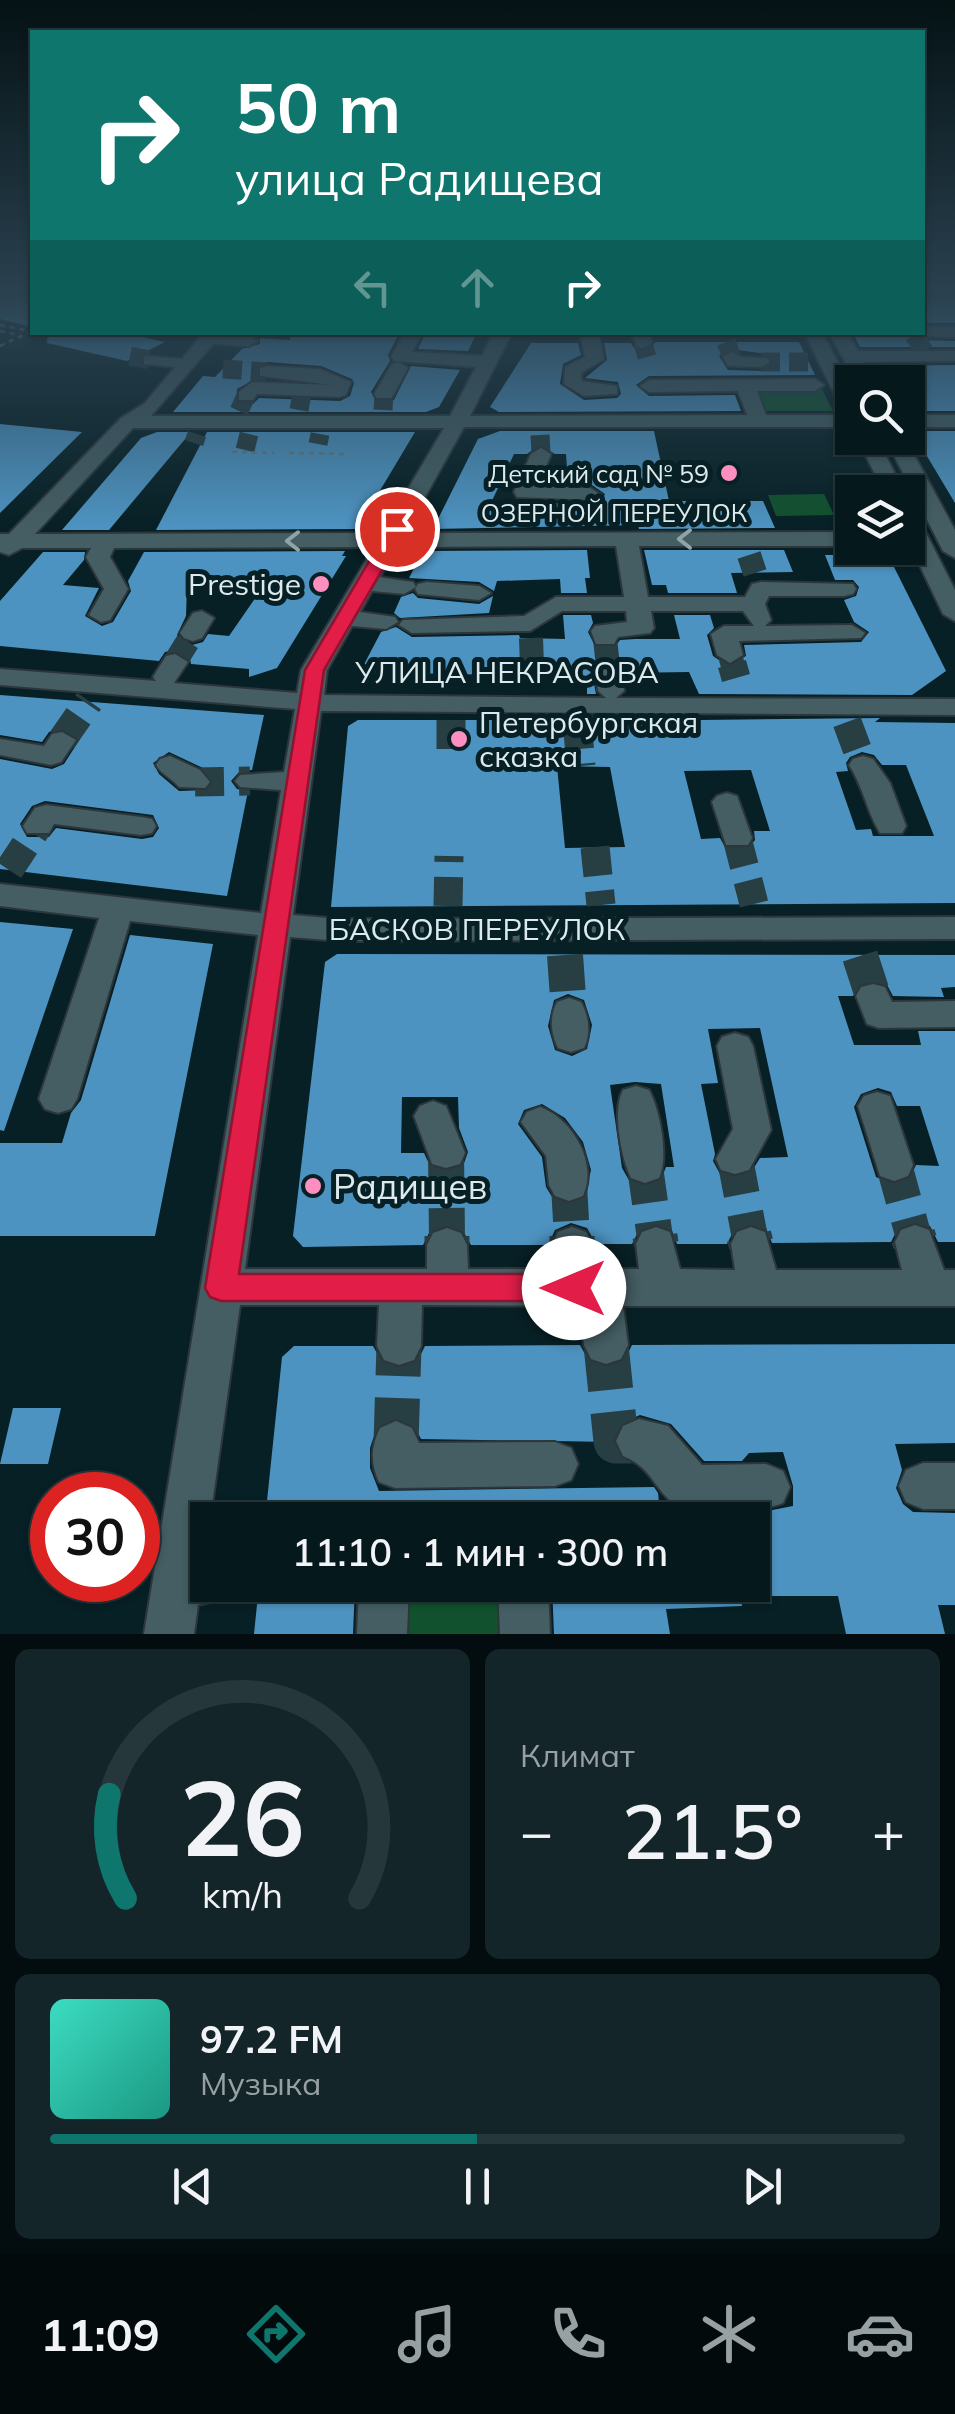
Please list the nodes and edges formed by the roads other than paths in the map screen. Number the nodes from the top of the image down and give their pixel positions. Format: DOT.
graph roads {
  1 [pos="173,375"];
  2 [pos="320,375"];
  3 [pos="321,375"];
  4 [pos="397,375"];
  5 [pos="481,375"];
  6 [pos="572,375"];
  7 [pos="745,385"];
  8 [pos="815,385"];
  9 [pos="649,386"];
  10 [pos="610,390"];
  11 [pos="300,404"];
  12 [pos="383,409"];
  13 [pos="250,416"];
  14 [pos="925,421"];
  15 [pos="955,421"];
  16 [pos="128,422"];
  17 [pos="457,422"];
  18 [pos="759,422"];
  19 [pos="835,422"];
  20 [pos="540,437"];
  21 [pos="904,455"];
  22 [pos="590,496"];
  23 [pos="925,536"];
  24 [pos="8,540"];
  25 [pos="390,540"];
  26 [pos="626,540"];
  27 [pos="105,542"];
  28 [pos="835,544"];
  29 [pos="952,544"];
  30 [pos="0,558"];
  31 [pos="925,558"];
  32 [pos="753,572"];
  33 [pos="366,583"];
  34 [pos="844,589"];
  35 [pos="479,593"];
  36 [pos="637,604"];
  37 [pos="955,614"];
  38 [pos="101,615"];
  39 [pos="345,618"];
  40 [pos="386,622"];
  41 [pos="412,625"];
  42 [pos="852,633"];
  43 [pos="764,634"];
  44 [pos="605,639"];
  45 [pos="0,664"];
  46 [pos="736,675"];
  47 [pos="0,677"];
  48 [pos="955,692"];
  49 [pos="311,696"];
  50 [pos="955,707"];
  51 [pos="62,740"];
  52 [pos="0,747"];
  53 [pos="170,765"];
  54 [pos="863,765"];
  55 [pos="250,781"];
  56 [pos="298,781"];
  57 [pos="195,782"];
  58 [pos="728,802"];
  59 [pos="38,826"];
  60 [pos="140,826"];
  61 [pos="892,826"];
  62 [pos="737,838"];
  63 [pos="3,883"];
  64 [pos="120,909"];
  65 [pos="276,925"];
  66 [pos="955,928"];
  67 [pos="873,996"];
  68 [pos="955,1014"];
  69 [pos="735,1046"];
  70 [pos="58,1100"];
  71 [pos="636,1100"];
  72 [pos="877,1106"];
  73 [pos="433,1116"];
  74 [pos="540,1122"];
  75 [pos="446,1152"];
  76 [pos="735,1159"];
  77 [pos="894,1165"];
  78 [pos="646,1167"];
  79 [pos="569,1186"];
  80 [pos="915,1242"];
  81 [pos="572,1244"];
  82 [pos="656,1244"];
  83 [pos="751,1244"];
  84 [pos="447,1245"];
  85 [pos="221,1288"];
  86 [pos="400,1288"];
  87 [pos="448,1288"];
  88 [pos="587,1288"];
  89 [pos="662,1288"];
  90 [pos="760,1288"];
  91 [pos="941,1288"];
  92 [pos="606,1345"];
  93 [pos="399,1346"];
  94 [pos="639,1442"];
  95 [pos="396,1444"];
  96 [pos="555,1464"];
  97 [pos="766,1487"];
  98 [pos="200,1502"];
  99 [pos="190,1585"];
  100 [pos="383,1602"];
  101 [pos="524,1602"];
  102 [pos="169,1634"];
  103 [pos="382,1634"];
  104 [pos="525,1634"];
  1 -- 16 [label="street"];
  2 -- 13 [label="street"];
  3 -- 11 [label="street"];
  4 -- 12 [label="street"];
  5 -- 17 [label="street"];
  6 -- 10 [label="street"];
  7 -- 8 [label="street"];
  7 -- 9 [label="street"];
  7 -- 18 [label="street"];
  11 -- 12 [label="street"];
  11 -- 13 [label="street"];
  11 -- 13 [label="street"];
  12 -- 17 [label="street"];
  13 -- 16 [label="street"];
  14 -- 15 [label="street"];
  16 -- 24 [label="street"];
  17 -- 20 [label="street"];
  17 -- 25 [label="street"];
  18 -- 19 [label="street"];
  18 -- 20 [label="street"];
  20 -- 22 [label="street"];
  21 -- 29 [label="street"];
  23 -- 29 [label="street"];
  24 -- 27 [label="street, ОЗЕРНОЙ ПЕРЕУЛОК"];
  24 -- 30 [label="street"];
  25 -- 26 [label="street, ОЗЕРНОЙ ПЕРЕУЛОК"];
  25 -- 27 [label="street, ОЗЕРНОЙ ПЕРЕУЛОК, one-way"];
  25 -- 33 [label="street"];
  32 -- 26 [label="street, ОЗЕРНОЙ ПЕРЕУЛОК, one-way"];
  26 -- 36 [label="street"];
  27 -- 38 [label="street"];
  28 -- 32 [label="street, ОЗЕРНОЙ ПЕРЕУЛОК"];
  31 -- 37 [label="street"];
  32 -- 34 [label="street"];
  32 -- 36 [label="street"];
  32 -- 43 [label="street"];
  33 -- 35 [label="street"];
  33 -- 39 [label="street"];
  36 -- 41 [label="street"];
  36 -- 44 [label="street"];
  39 -- 40 [label="street"];
  39 -- 49 [label="street"];
  42 -- 43 [label="street"];
  43 -- 46 [label="street"];
  45 -- 49 [label="street, УЛИЦА НЕКРАСОВА"];
  46 -- 48 [label="street, УЛИЦА НЕКРАСОВА"];
  46 -- 49 [label="street, УЛИЦА НЕКРАСОВА"];
  47 -- 49 [label="street, УЛИЦА НЕКРАСОВА"];
  49 -- 50 [label="street, УЛИЦА НЕКРАСОВА"];
  49 -- 56 [label="street"];
  51 -- 52 [label="street"];
  53 -- 57 [label="street"];
  54 -- 61 [label="street"];
  55 -- 56 [label="street"];
  56 -- 65 [label="street"];
  58 -- 62 [label="street"];
  59 -- 60 [label="street"];
  63 -- 64 [label="street, БАСКОВ ПЕРЕУЛОК"];
  64 -- 65 [label="street, БАСКОВ ПЕРЕУЛОК"];
  64 -- 70 [label="street"];
  65 -- 66 [label="street, БАСКОВ ПЕРЕУЛОК"];
  65 -- 85 [label="street"];
  67 -- 68 [label="street"];
  69 -- 76 [label="street"];
  71 -- 78 [label="street"];
  72 -- 77 [label="street"];
  73 -- 75 [label="street"];
  74 -- 79 [label="street"];
  80 -- 91 [label="street"];
  81 -- 88 [label="street"];
  82 -- 89 [label="street"];
  83 -- 90 [label="street"];
  84 -- 87 [label="street"];
  85 -- 86 [label="street"];
  85 -- 98 [label="street"];
  86 -- 87 [label="street"];
  86 -- 93 [label="street"];
  87 -- 88 [label="street"];
  88 -- 89 [label="street"];
  88 -- 92 [label="street"];
  89 -- 90 [label="street"];
  90 -- 91 [label="street"];
  94 -- 97 [label="street"];
  95 -- 96 [label="street"];
  99 -- 102 [label="street"];
  100 -- 103 [label="street"];
  101 -- 104 [label="street"];
}
